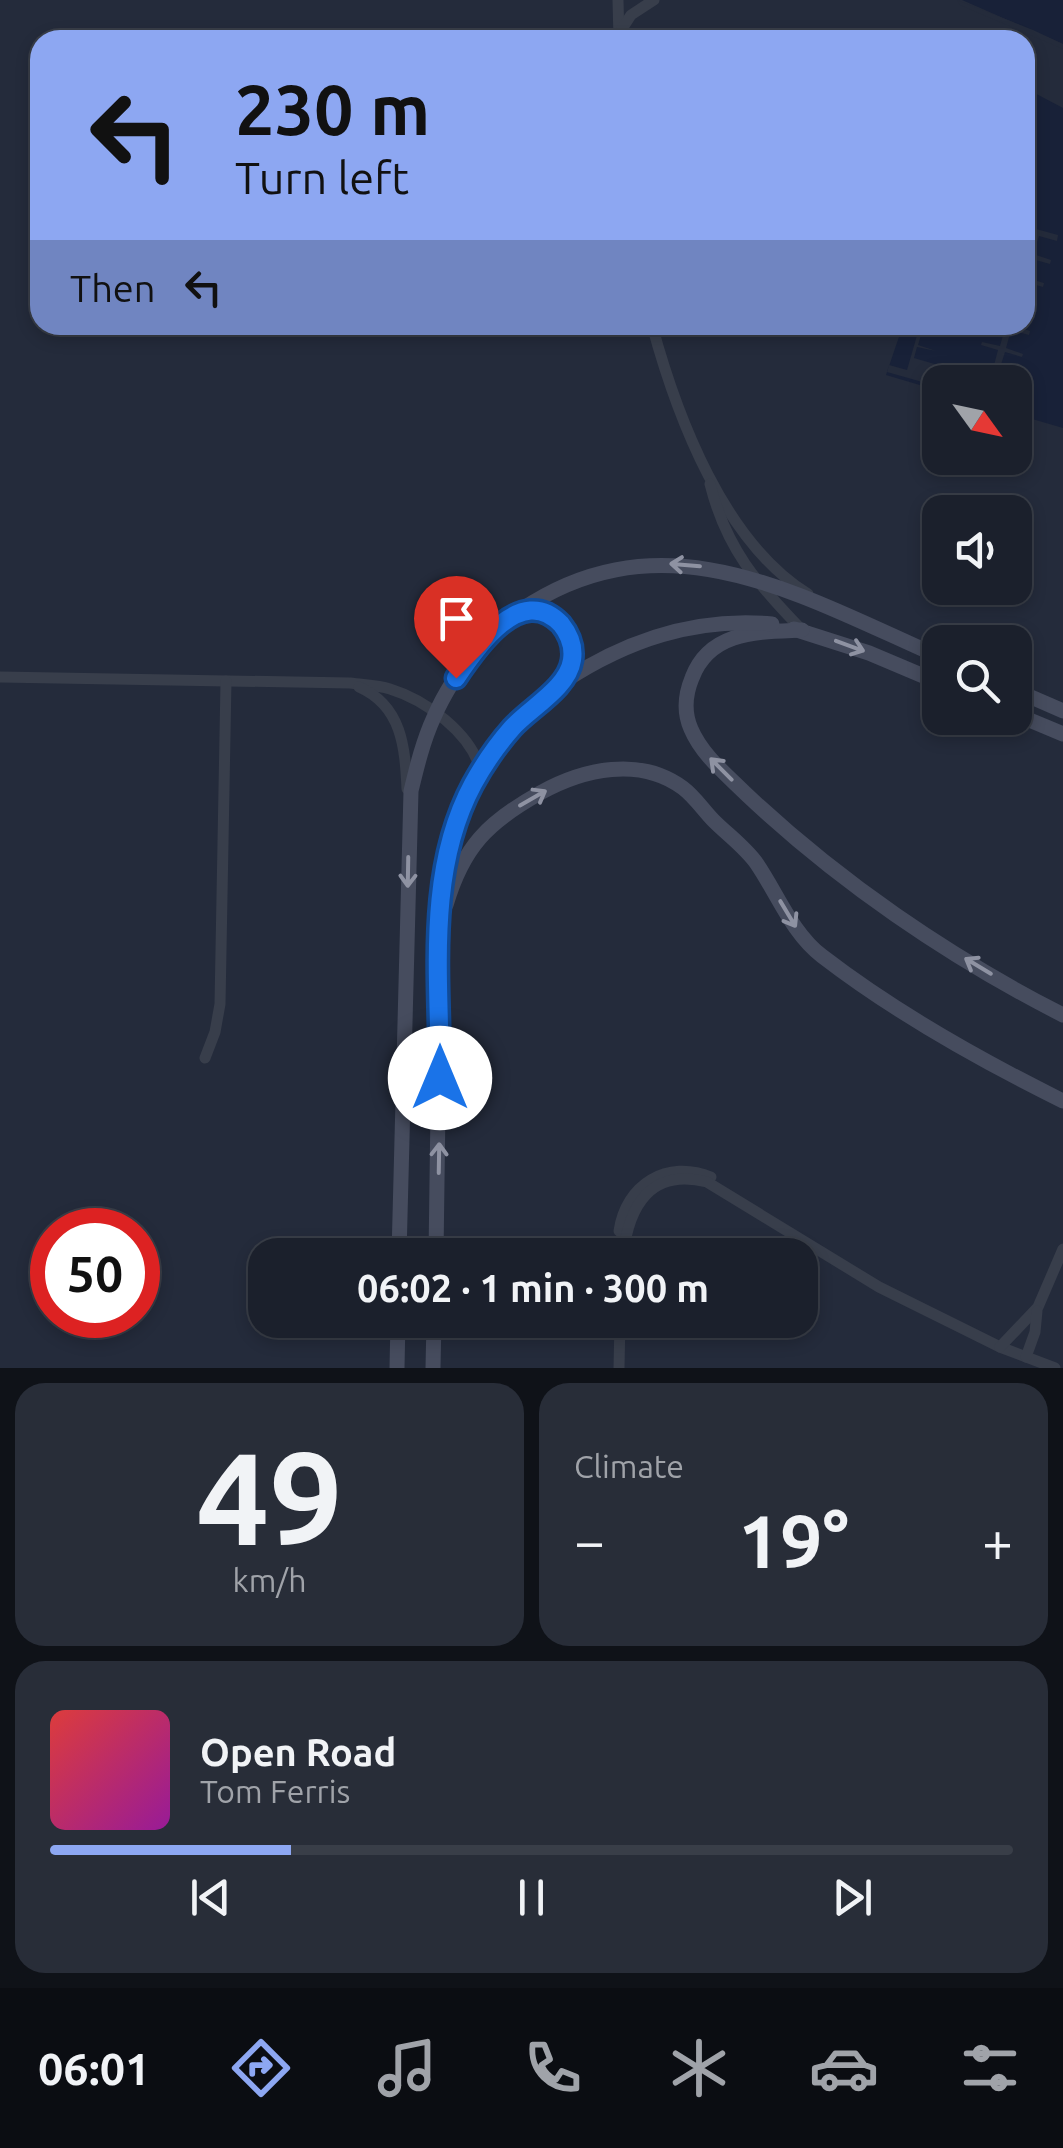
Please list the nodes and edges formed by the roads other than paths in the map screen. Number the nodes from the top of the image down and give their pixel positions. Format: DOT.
graph roads {
  1 [pos="618,0"];
  2 [pos="654,0"];
  3 [pos="619,30"];
  4 [pos="622,30"];
  5 [pos="655,335"];
  6 [pos="703,460"];
  7 [pos="754,580"];
  8 [pos="516,613"];
  9 [pos="846,616"];
  10 [pos="802,630"];
  11 [pos="922,649"];
  12 [pos="922,675"];
  13 [pos="0,677"];
  14 [pos="226,681"];
  15 [pos="350,684"];
  16 [pos="559,684"];
  17 [pos="1032,697"];
  18 [pos="1063,711"];
  19 [pos="435,714"];
  20 [pos="1032,721"];
  21 [pos="1063,734"];
  22 [pos="481,771"];
  23 [pos="409,820"];
  24 [pos="440,928"];
  25 [pos="1063,1015"];
  26 [pos="204,1058"];
  27 [pos="1063,1101"];
  28 [pos="399,1238"];
  29 [pos="436,1238"];
  30 [pos="620,1238"];
  31 [pos="800,1238"];
  32 [pos="818,1249"];
  33 [pos="1063,1249"];
  34 [pos="1038,1307"];
  35 [pos="397,1338"];
  36 [pos="434,1338"];
  37 [pos="620,1338"];
  38 [pos="1000,1347"];
  39 [pos="1026,1357"];
  40 [pos="396,1368"];
  41 [pos="433,1368"];
  42 [pos="619,1368"];
  43 [pos="1055,1368"];
  1 -- 3 [label="street"];
  2 -- 4 [label="street"];
  5 -- 6 [label="street"];
  6 -- 7 [label="street"];
  6 -- 9 [label="street"];
  7 -- 8 [label="main road, one-way"];
  7 -- 9 [label="main road"];
  7 -- 10 [label="street"];
  8 -- 16 [label="main road"];
  8 -- 19 [label="main road"];
  9 -- 11 [label="main road"];
  10 -- 12 [label="main road, one-way"];
  10 -- 16 [label="main road"];
  25 -- 10 [label="main road, one-way"];
  13 -- 14 [label="street"];
  14 -- 15 [label="street"];
  14 -- 26 [label="street"];
  15 -- 19 [label="street"];
  15 -- 23 [label="street"];
  16 -- 22 [label="main road"];
  17 -- 18 [label="main road"];
  19 -- 22 [label="street"];
  19 -- 23 [label="main road"];
  20 -- 21 [label="main road"];
  22 -- 24 [label="main road"];
  23 -- 28 [label="main road, one-way"];
  24 -- 27 [label="main road, one-way"];
  29 -- 24 [label="main road, one-way"];
  30 -- 31 [label="street"];
  32 -- 38 [label="street"];
  33 -- 34 [label="street"];
  34 -- 38 [label="street"];
  34 -- 39 [label="street"];
  35 -- 40 [label="main road"];
  36 -- 41 [label="main road"];
  37 -- 42 [label="street"];
  38 -- 39 [label="street"];
  39 -- 43 [label="street"];
}
